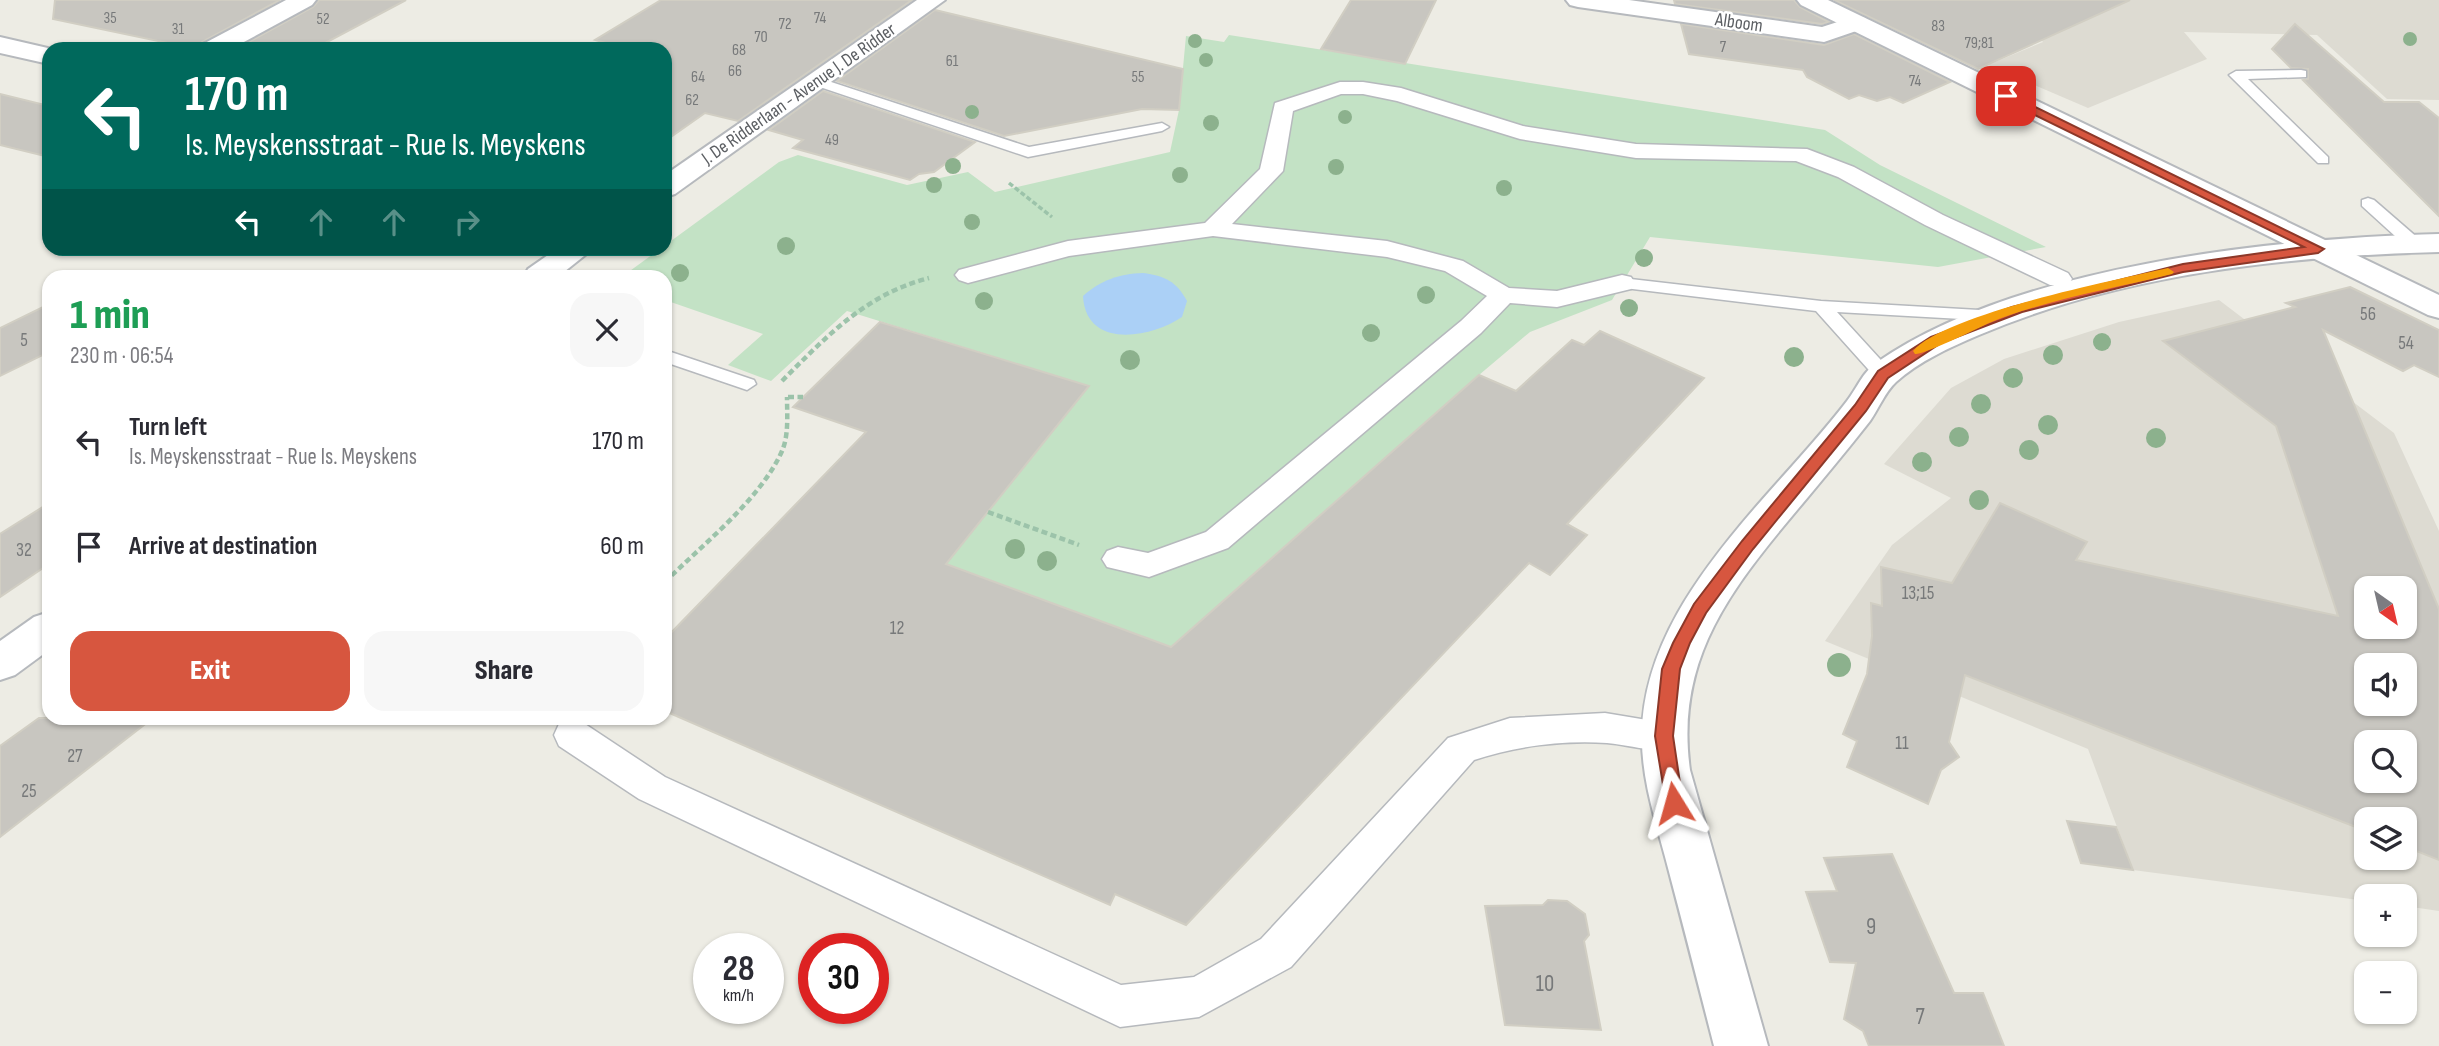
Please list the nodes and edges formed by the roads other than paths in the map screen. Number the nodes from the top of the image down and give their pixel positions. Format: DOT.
graph roads {
  1 [pos="304,0"];
  2 [pos="933,0"];
  3 [pos="1578,0"];
  4 [pos="1809,0"];
  5 [pos="1856,23"];
  6 [pos="225,42"];
  7 [pos="0,46"];
  8 [pos="42,55"];
  9 [pos="2301,75"];
  10 [pos="818,82"];
  11 [pos="1162,127"];
  12 [pos="2323,160"];
  13 [pos="672,183"];
  14 [pos="2368,203"];
  15 [pos="1213,229"];
  16 [pos="2426,243"];
  17 [pos="2318,249"];
  18 [pos="568,256"];
  19 [pos="548,270"];
  20 [pos="968,275"];
  21 [pos="2059,278"];
  22 [pos="1622,283"];
  23 [pos="1503,295"];
  24 [pos="1821,306"];
  25 [pos="2439,308"];
  26 [pos="1997,316"];
  27 [pos="672,358"];
  28 [pos="1883,374"];
  29 [pos="747,384"];
  30 [pos="1118,559"];
  31 [pos="42,633"];
  32 [pos="0,663"];
  33 [pos="572,735"];
  34 [pos="1664,736"];
  35 [pos="1741,1046"];
  1 -- 6 [label="street"];
  2 -- 10 [label="street, J. De Ridderlaan - Avenue J. De Ridder"];
  3 -- 5 [label="street, Alboom"];
  4 -- 5 [label="street"];
  5 -- 17 [label="street"];
  7 -- 8 [label="street"];
  9 -- 12 [label="lane"];
  10 -- 11 [label="lane"];
  10 -- 13 [label="street, J. De Ridderlaan - Avenue J. De Ridder"];
  14 -- 16 [label="lane"];
  15 -- 20 [label="street"];
  15 -- 21 [label="street"];
  15 -- 23 [label="street"];
  16 -- 17 [label="street"];
  17 -- 25 [label="street"];
  17 -- 26 [label="street"];
  18 -- 19 [label="street"];
  22 -- 23 [label="street"];
  22 -- 24 [label="lane"];
  23 -- 30 [label="street"];
  24 -- 26 [label="lane"];
  24 -- 28 [label="lane"];
  26 -- 28 [label="street"];
  27 -- 29 [label="lane"];
  28 -- 34 [label="street"];
  31 -- 32 [label="street"];
  33 -- 34 [label="street"];
  34 -- 35 [label="street"];
}
